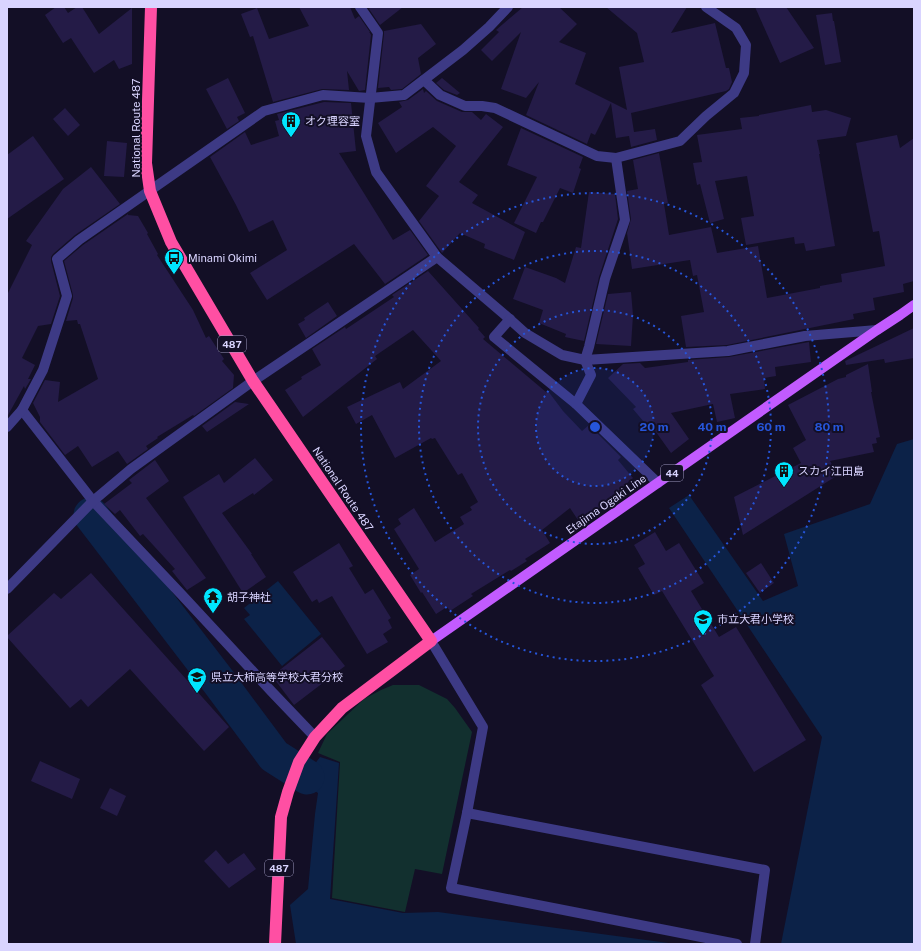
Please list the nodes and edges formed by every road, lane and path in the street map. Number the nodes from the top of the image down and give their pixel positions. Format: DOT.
graph roads {
  1 [pos="150,7"];
  2 [pos="360,7"];
  3 [pos="508,7"];
  4 [pos="706,7"];
  5 [pos="424,80"];
  6 [pos="370,98"];
  7 [pos="616,158"];
  8 [pos="150,190"];
  9 [pos="437,257"];
  10 [pos="914,305"];
  11 [pos="510,319"];
  12 [pos="877,330"];
  13 [pos="585,360"];
  14 [pos="253,381"];
  15 [pos="576,404"];
  16 [pos="22,410"];
  17 [pos="7,427"];
  18 [pos="658,483"];
  19 [pos="93,501"];
  20 [pos="7,589"];
  21 [pos="431,641"];
  22 [pos="315,737"];
  23 [pos="467,814"];
  24 [pos="275,944"];
  25 [pos="738,944"];
  26 [pos="755,944"];
  1 -- 8 [label="highway, National Route 487 / 487"];
  2 -- 6 [label="street"];
  3 -- 5 [label="street"];
  4 -- 7 [label="street"];
  5 -- 6 [label="street"];
  5 -- 7 [label="street"];
  6 -- 8 [label="street"];
  6 -- 9 [label="street"];
  7 -- 13 [label="street"];
  8 -- 14 [label="highway, National Route 487 / 487"];
  8 -- 16 [label="street"];
  9 -- 11 [label="street"];
  9 -- 14 [label="street"];
  10 -- 12 [label="main road, Etajima Ogaki Line / 44"];
  11 -- 13 [label="street"];
  11 -- 15 [label="street"];
  12 -- 13 [label="street"];
  12 -- 18 [label="main road, Etajima Ogaki Line / 44"];
  13 -- 15 [label="street"];
  14 -- 19 [label="street"];
  14 -- 21 [label="highway, National Route 487 / 487"];
  15 -- 18 [label="street"];
  16 -- 17 [label="street"];
  16 -- 19 [label="street"];
  18 -- 21 [label="main road, Etajima Ogaki Line / 44"];
  19 -- 20 [label="street"];
  19 -- 22 [label="street"];
  21 -- 22 [label="highway, 487"];
  21 -- 23 [label="street"];
  22 -- 24 [label="highway, 487"];
  23 -- 25 [label="street"];
  23 -- 26 [label="street"];
}
